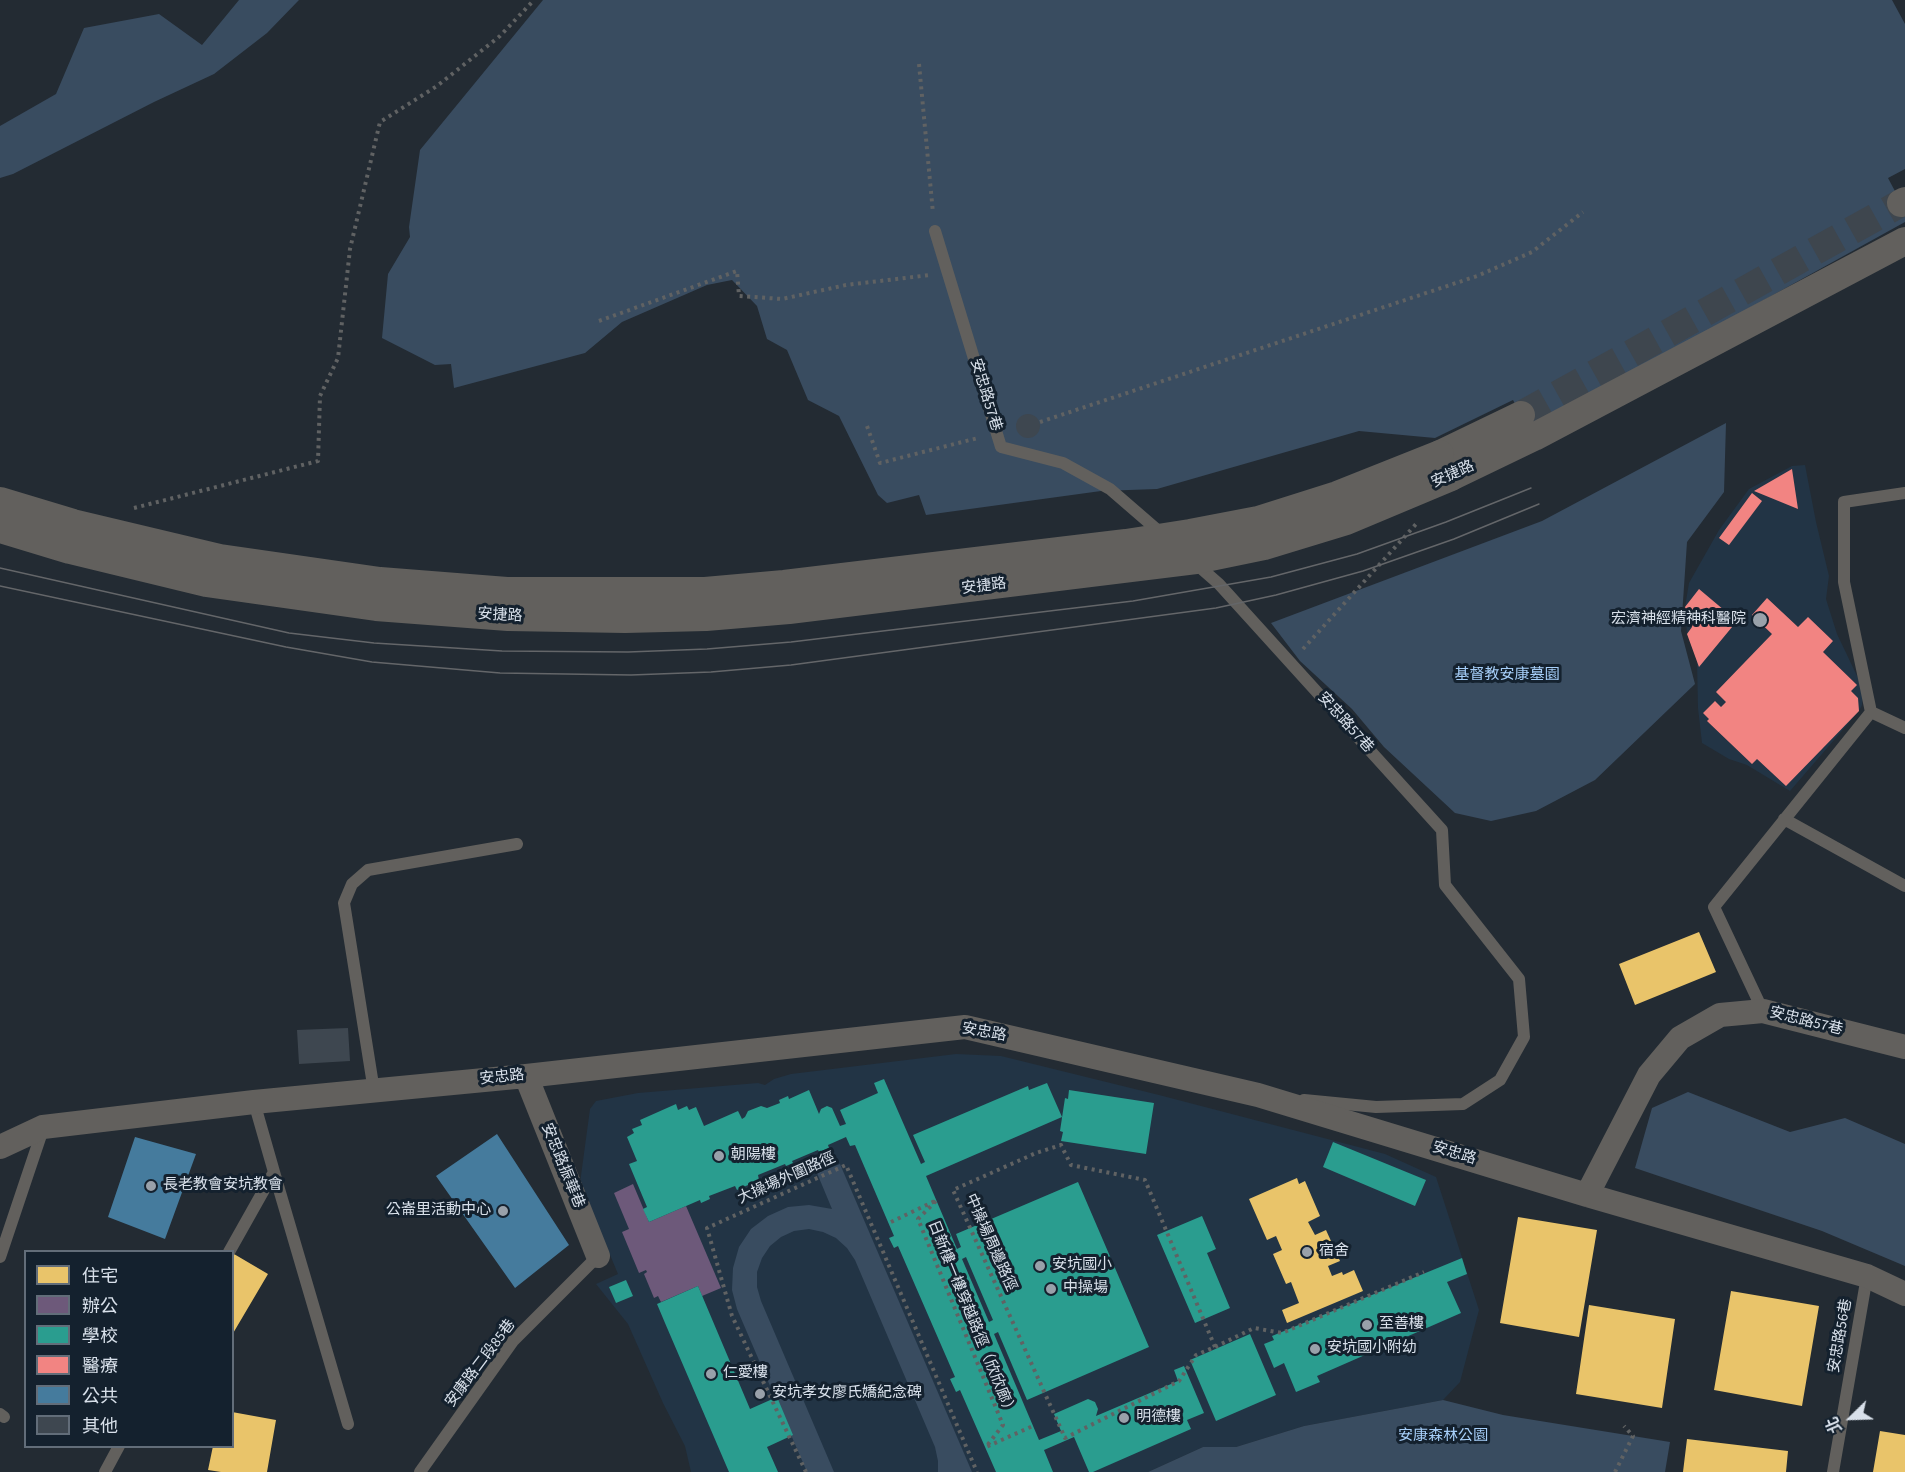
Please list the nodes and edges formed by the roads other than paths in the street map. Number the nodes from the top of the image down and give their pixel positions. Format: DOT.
graph roads {
  1 [pos="935,231"];
  2 [pos="1905,241"];
  3 [pos="1521,415"];
  4 [pos="1445,466"];
  5 [pos="1905,494"];
  6 [pos="0,501"];
  7 [pos="0,529"];
  8 [pos="1871,712"];
  9 [pos="1905,729"];
  10 [pos="1784,819"];
  11 [pos="517,844"];
  12 [pos="1905,885"];
  13 [pos="1763,1011"];
  14 [pos="1905,1047"];
  15 [pos="526,1076"];
  16 [pos="374,1091"];
  17 [pos="1258,1095"];
  18 [pos="254,1102"];
  19 [pos="43,1127"];
  20 [pos="0,1146"];
  21 [pos="274,1172"];
  22 [pos="1587,1195"];
  23 [pos="230,1250"];
  24 [pos="598,1256"];
  25 [pos="0,1257"];
  26 [pos="1867,1276"];
  27 [pos="1905,1294"];
  28 [pos="348,1424"];
  29 [pos="118,1448"];
  30 [pos="105,1472"];
  31 [pos="420,1472"];
  32 [pos="1833,1472"];
  1 -- 17 [label="lane, 安忠路57巷"];
  2 -- 4 [label="street, 安捷路"];
  3 -- 4 [label="street, 安捷路"];
  4 -- 6 [label="street, 安捷路, bridge"];
  4 -- 7 [label="street, 安捷路, bridge"];
  5 -- 8 [label="lane"];
  8 -- 9 [label="lane"];
  8 -- 10 [label="lane"];
  10 -- 12 [label="lane"];
  10 -- 13 [label="lane"];
  11 -- 16 [label="lane"];
  13 -- 14 [label="street, 安忠路57巷"];
  13 -- 22 [label="street, 安忠路57巷"];
  15 -- 16 [label="street, 安忠路"];
  15 -- 17 [label="street, 安忠路"];
  15 -- 24 [label="street, 安忠路振華巷"];
  16 -- 18 [label="street, 安忠路"];
  17 -- 22 [label="street, 安忠路"];
  18 -- 19 [label="street, 安忠路"];
  18 -- 21 [label="lane"];
  19 -- 20 [label="street, 安忠路"];
  19 -- 25 [label="lane"];
  21 -- 23 [label="lane"];
  21 -- 28 [label="lane"];
  22 -- 26 [label="street, 安忠路"];
  24 -- 31 [label="lane, 安康路二段85巷"];
  26 -- 27 [label="street, 安忠路"];
  26 -- 32 [label="lane, 安忠路56巷"];
  29 -- 30 [label="lane"];
}
